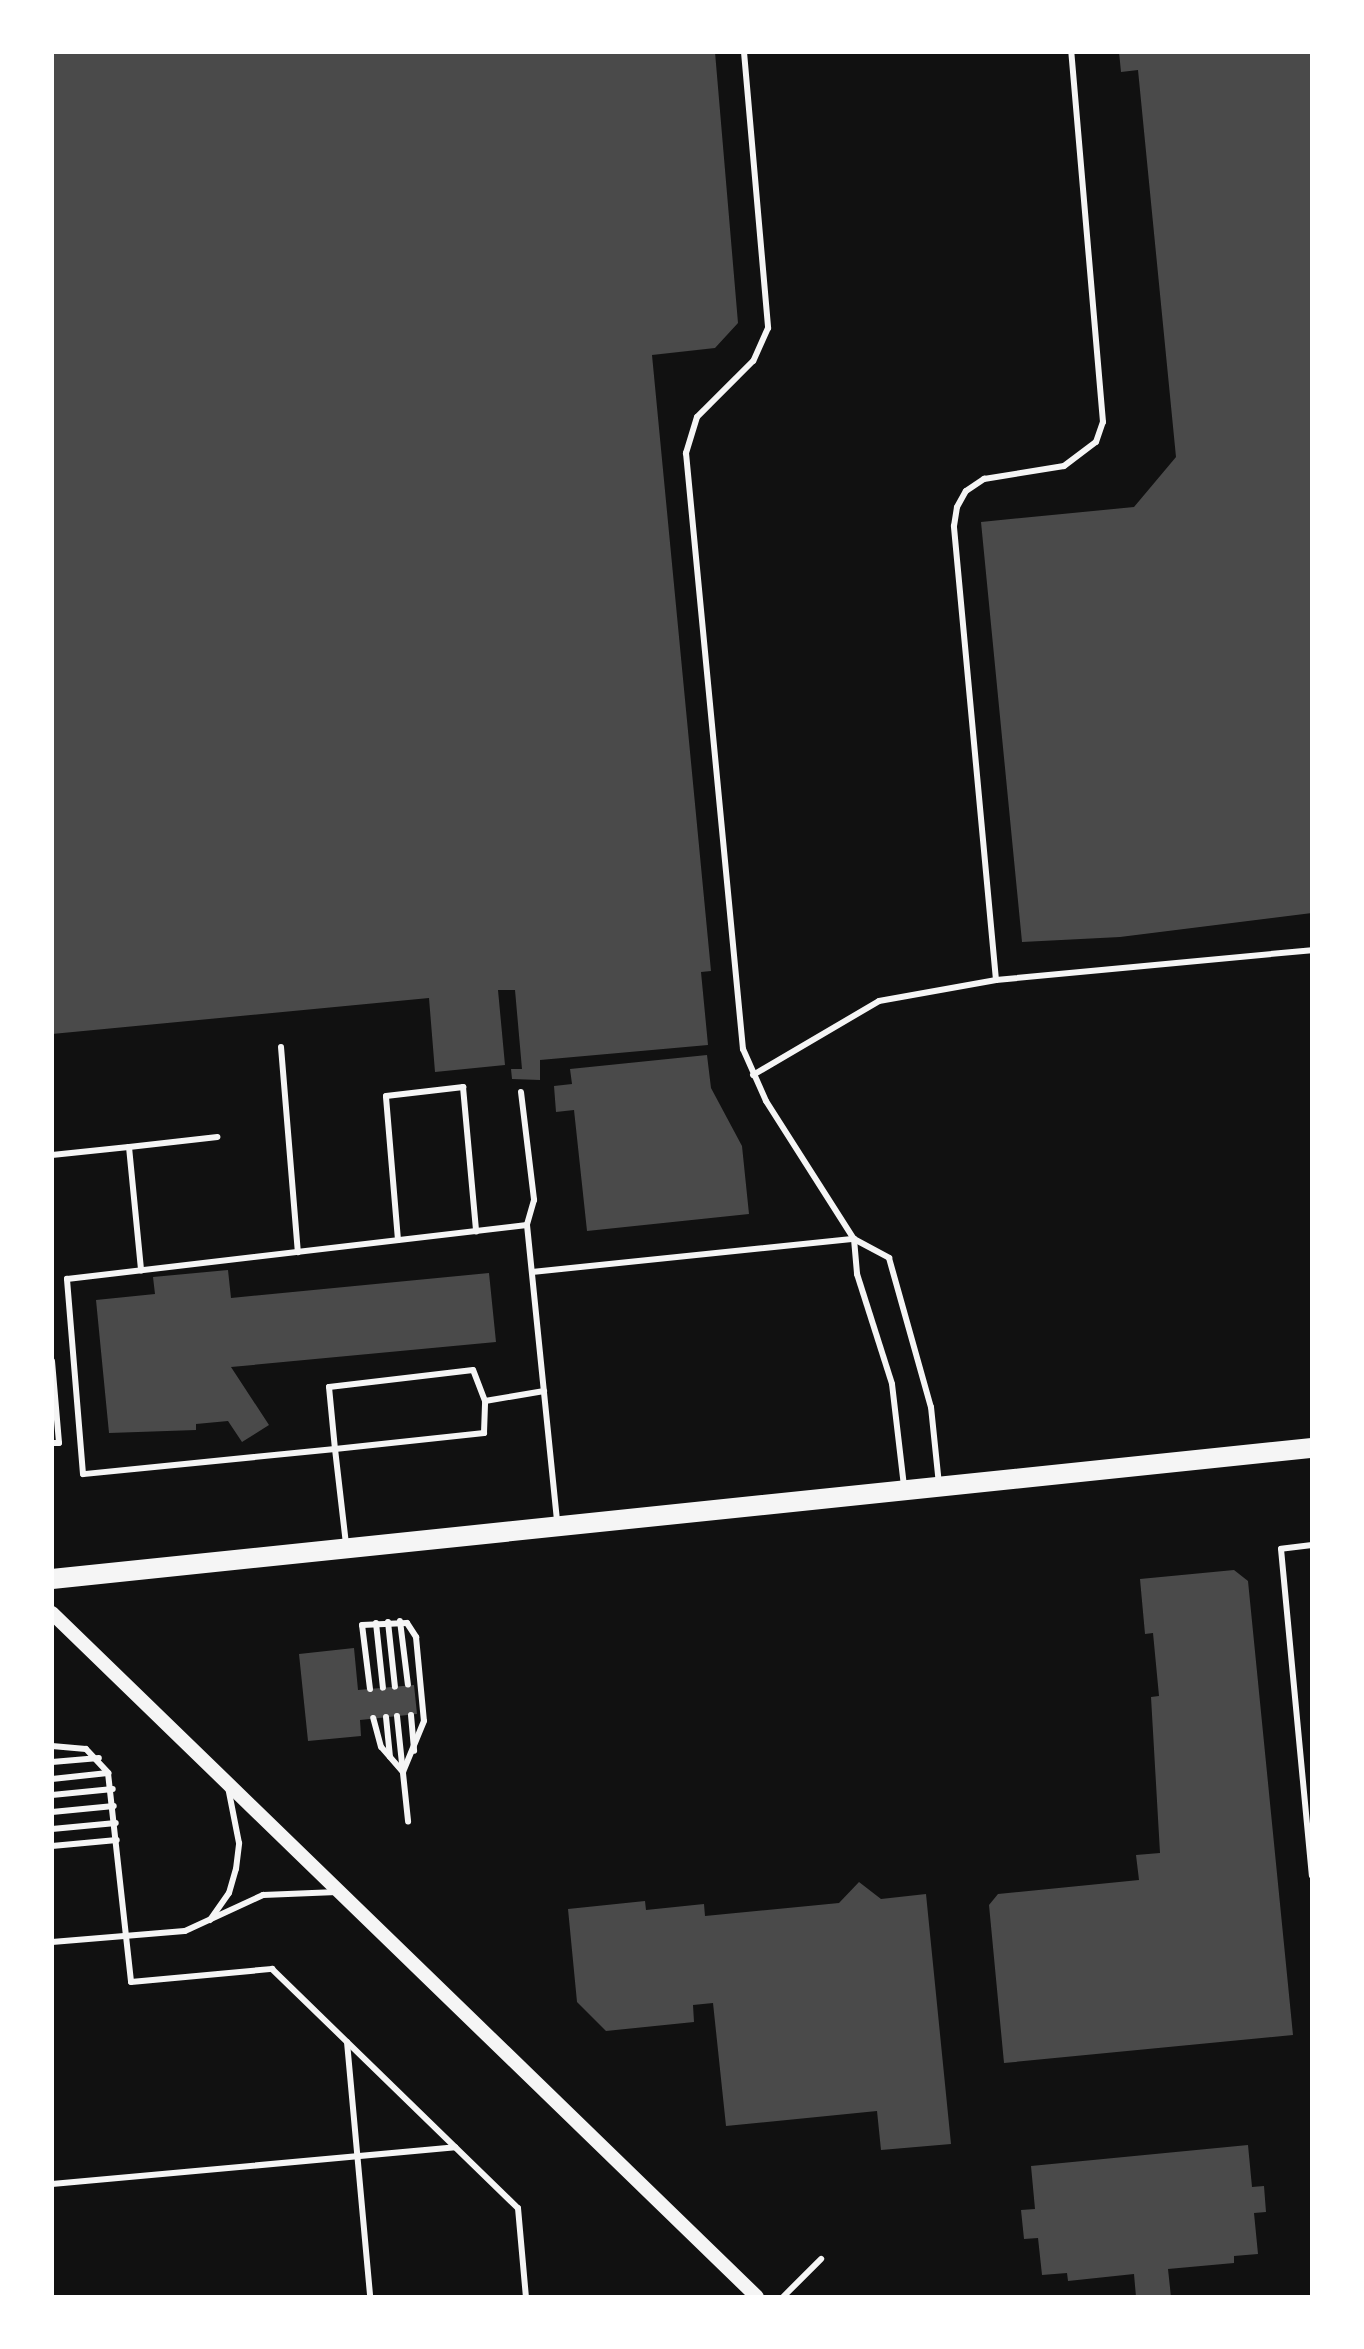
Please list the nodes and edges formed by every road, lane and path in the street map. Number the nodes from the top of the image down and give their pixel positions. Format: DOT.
graph roads {
  1 [pos="744,52"];
  2 [pos="1071,52"];
  3 [pos="1312,950"];
  4 [pos="996,980"];
  5 [pos="281,1047"];
  6 [pos="753,1075"];
  7 [pos="521,1092"];
  8 [pos="217,1137"];
  9 [pos="129,1147"];
  10 [pos="52,1155"];
  11 [pos="527,1225"];
  12 [pos="476,1231"];
  13 [pos="854,1239"];
  14 [pos="398,1240"];
  15 [pos="298,1252"];
  16 [pos="141,1270"];
  17 [pos="532,1272"];
  18 [pos="52,1361"];
  19 [pos="544,1391"];
  20 [pos="485,1401"];
  21 [pos="52,1443"];
  22 [pos="1312,1448"];
  23 [pos="335,1449"];
  24 [pos="939,1486"];
  25 [pos="904,1489"];
  26 [pos="557,1526"];
  27 [pos="1312,1545"];
  28 [pos="347,1548"];
  29 [pos="52,1579"];
  30 [pos="52,1613"];
  31 [pos="400,1621"];
  32 [pos="388,1622"];
  33 [pos="376,1623"];
  34 [pos="408,1685"];
  35 [pos="395,1687"];
  36 [pos="383,1688"];
  37 [pos="370,1689"];
  38 [pos="411,1715"];
  39 [pos="397,1716"];
  40 [pos="386,1717"];
  41 [pos="373,1718"];
  42 [pos="52,1746"];
  43 [pos="414,1753"];
  44 [pos="99,1758"];
  45 [pos="390,1758"];
  46 [pos="52,1762"];
  47 [pos="403,1772"];
  48 [pos="108,1773"];
  49 [pos="52,1779"];
  50 [pos="226,1780"];
  51 [pos="113,1789"];
  52 [pos="52,1795"];
  53 [pos="114,1806"];
  54 [pos="52,1812"];
  55 [pos="408,1821"];
  56 [pos="116,1823"];
  57 [pos="52,1829"];
  58 [pos="117,1840"];
  59 [pos="52,1846"];
  60 [pos="1312,1876"];
  61 [pos="340,1892"];
  62 [pos="208,1923"];
  63 [pos="127,1936"];
  64 [pos="52,1942"];
  65 [pos="347,2042"];
  66 [pos="455,2147"];
  67 [pos="357,2156"];
  68 [pos="52,2184"];
  69 [pos="821,2259"];
  70 [pos="370,2297"];
  71 [pos="526,2297"];
  72 [pos="757,2297"];
  73 [pos="783,2297"];
  1 -- 6 [label="lane"];
  2 -- 4 [label="lane"];
  3 -- 4 [label="lane"];
  4 -- 6 [label="lane"];
  5 -- 15 [label="lane"];
  6 -- 13 [label="lane"];
  7 -- 11 [label="lane"];
  8 -- 9 [label="lane"];
  9 -- 10 [label="lane"];
  9 -- 16 [label="lane"];
  11 -- 12 [label="lane"];
  11 -- 17 [label="lane"];
  12 -- 14 [label="lane"];
  12 -- 14 [label="lane"];
  13 -- 17 [label="lane"];
  13 -- 24 [label="lane"];
  13 -- 25 [label="lane"];
  14 -- 15 [label="lane"];
  15 -- 16 [label="lane"];
  16 -- 23 [label="lane"];
  17 -- 19 [label="lane"];
  18 -- 21 [label="lane"];
  19 -- 20 [label="lane"];
  19 -- 26 [label="lane"];
  20 -- 23 [label="lane"];
  20 -- 23 [label="lane"];
  22 -- 24 [label="main road"];
  23 -- 28 [label="lane"];
  24 -- 25 [label="main road"];
  25 -- 26 [label="main road"];
  26 -- 28 [label="main road"];
  27 -- 60 [label="lane"];
  28 -- 29 [label="main road"];
  30 -- 50 [label="street"];
  31 -- 32 [label="lane"];
  31 -- 34 [label="lane"];
  31 -- 43 [label="lane"];
  32 -- 33 [label="lane"];
  32 -- 35 [label="lane"];
  33 -- 36 [label="lane"];
  33 -- 37 [label="lane"];
  38 -- 43 [label="lane"];
  39 -- 47 [label="lane"];
  40 -- 45 [label="lane"];
  41 -- 45 [label="lane"];
  42 -- 44 [label="lane"];
  43 -- 47 [label="lane"];
  44 -- 46 [label="lane"];
  44 -- 48 [label="lane"];
  45 -- 47 [label="lane"];
  47 -- 55 [label="lane"];
  48 -- 49 [label="lane"];
  48 -- 51 [label="lane"];
  50 -- 61 [label="street"];
  50 -- 62 [label="lane"];
  51 -- 52 [label="lane"];
  51 -- 53 [label="lane"];
  53 -- 54 [label="lane"];
  53 -- 56 [label="lane"];
  56 -- 57 [label="lane"];
  56 -- 58 [label="lane"];
  58 -- 59 [label="lane"];
  58 -- 63 [label="lane"];
  61 -- 62 [label="lane"];
  61 -- 72 [label="street"];
  62 -- 63 [label="lane"];
  63 -- 64 [label="lane"];
  63 -- 65 [label="lane"];
  65 -- 66 [label="lane"];
  65 -- 67 [label="lane"];
  66 -- 67 [label="lane"];
  66 -- 71 [label="lane"];
  67 -- 68 [label="lane"];
  67 -- 70 [label="lane"];
  69 -- 73 [label="lane"];
}
